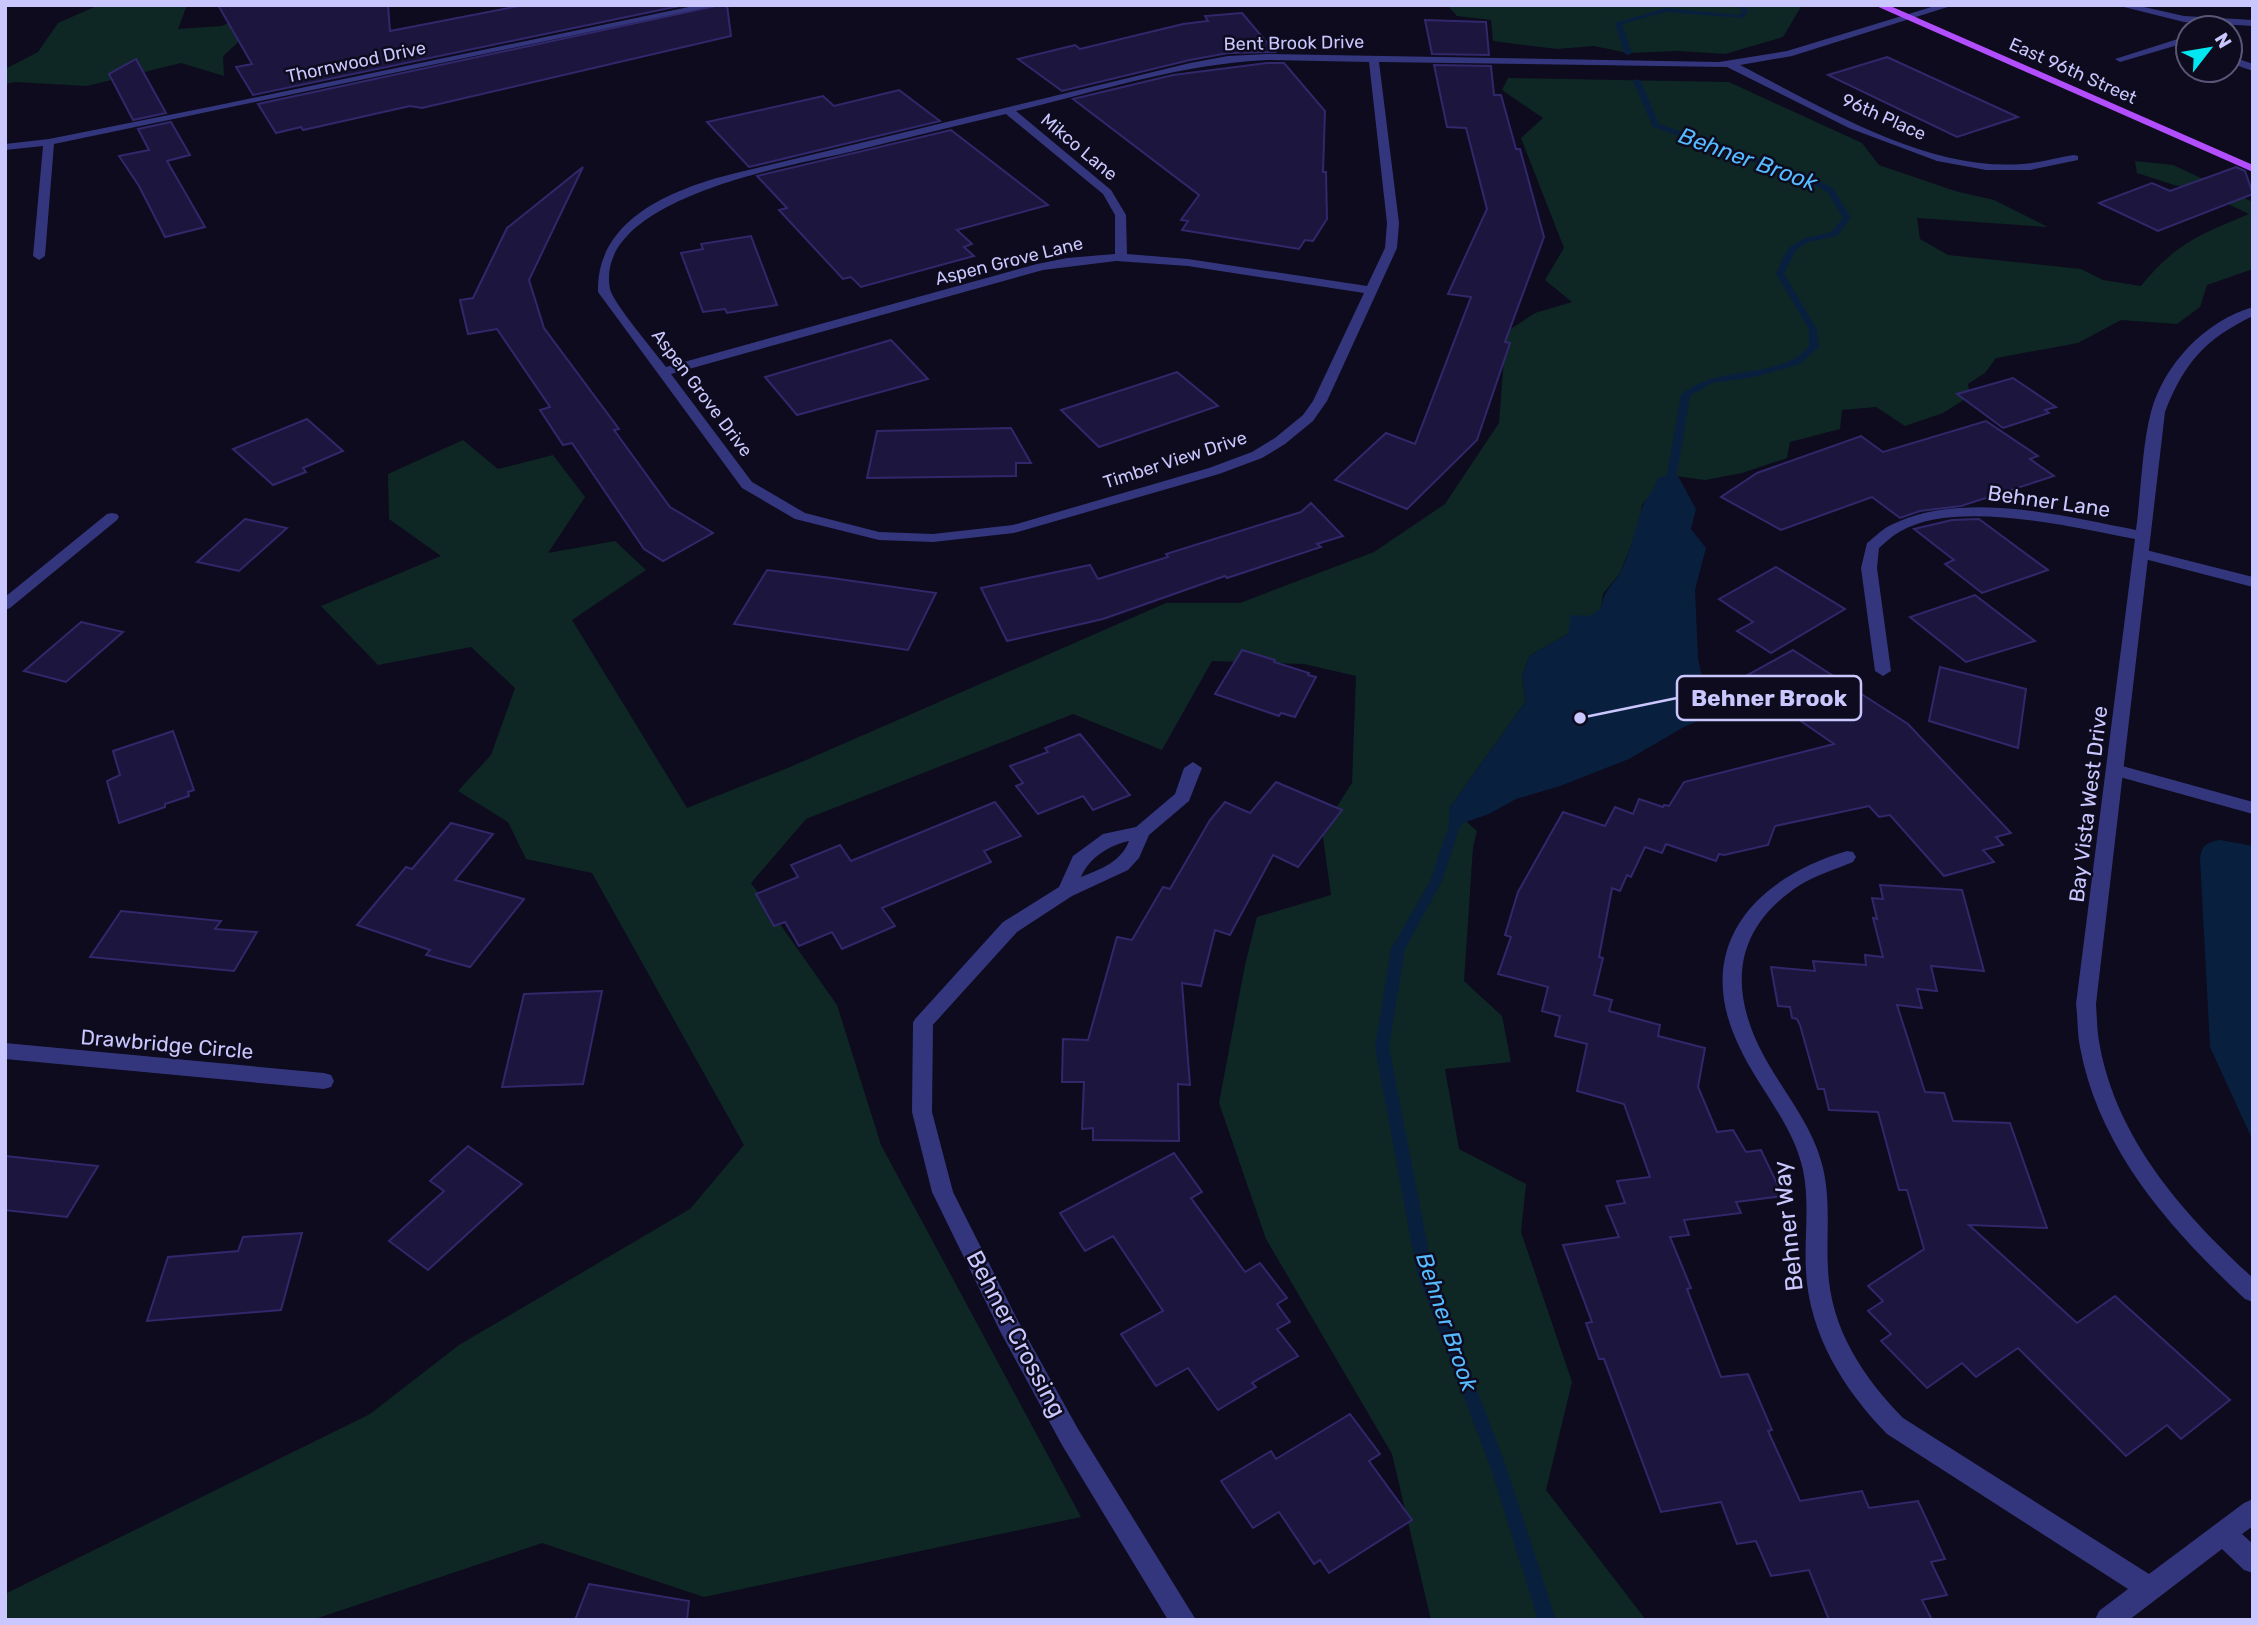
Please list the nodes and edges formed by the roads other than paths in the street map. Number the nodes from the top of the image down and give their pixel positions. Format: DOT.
graph roads {
  1 [pos="713,5"];
  2 [pos="1879,5"];
  3 [pos="1949,5"];
  4 [pos="2120,5"];
  5 [pos="2137,7"];
  6 [pos="2174,16"];
  7 [pos="1907,18"];
  8 [pos="2174,44"];
  9 [pos="2120,59"];
  10 [pos="1374,60"];
  11 [pos="1730,64"];
  12 [pos="1008,110"];
  13 [pos="49,142"];
  14 [pos="5,147"];
  15 [pos="2074,158"];
  16 [pos="2253,169"];
  17 [pos="621,236"];
  18 [pos="39,256"];
  19 [pos="1121,256"];
  20 [pos="1372,291"];
  21 [pos="2253,311"];
  22 [pos="2234,320"];
  23 [pos="2253,329"];
  24 [pos="662,372"];
  25 [pos="113,517"];
  26 [pos="837,527"];
  27 [pos="2143,545"];
  28 [pos="2253,582"];
  29 [pos="5,605"];
  30 [pos="1883,671"];
  31 [pos="1193,768"];
  32 [pos="2115,770"];
  33 [pos="2253,808"];
  34 [pos="1141,832"];
  35 [pos="1847,857"];
  36 [pos="1066,891"];
  37 [pos="5,1051"];
  38 [pos="324,1081"];
  39 [pos="2253,1292"];
  40 [pos="2253,1511"];
  41 [pos="2224,1534"];
  42 [pos="2253,1562"];
  43 [pos="2150,1589"];
  44 [pos="1182,1620"];
  45 [pos="2108,1620"];
  1 -- 13 [label="street, Thornwood Drive"];
  2 -- 7 [label="main road, East 96th Street"];
  3 -- 7 [label="street, Bent Brook Drive"];
  4 -- 5 [label="street"];
  5 -- 6 [label="street"];
  7 -- 11 [label="street, Bent Brook Drive"];
  7 -- 16 [label="main road, East 96th Street"];
  8 -- 9 [label="street"];
  10 -- 11 [label="street, Bent Brook Drive"];
  10 -- 12 [label="street, Bent Brook Drive"];
  10 -- 20 [label="street, Timber View Drive"];
  11 -- 15 [label="street, 96th Place"];
  12 -- 17 [label="street, Bent Brook Drive"];
  12 -- 19 [label="street, Mikco Lane"];
  13 -- 14 [label="street, Thornwood Drive"];
  13 -- 18 [label="street"];
  17 -- 24 [label="street, Aspen Grove Drive"];
  19 -- 20 [label="street, Aspen Grove Lane"];
  19 -- 24 [label="street, Aspen Grove Lane"];
  20 -- 26 [label="street, Timber View Drive"];
  21 -- 22 [label="street, Bay Vista West Drive"];
  22 -- 23 [label="street"];
  22 -- 27 [label="street, Bay Vista West Drive"];
  24 -- 26 [label="street, Aspen Grove Drive"];
  25 -- 29 [label="street"];
  27 -- 28 [label="street, Behner Lane"];
  27 -- 30 [label="street, Behner Lane"];
  27 -- 32 [label="street, Bay Vista West Drive"];
  31 -- 34 [label="street"];
  32 -- 33 [label="street"];
  32 -- 39 [label="street, Bay Vista West Drive"];
  34 -- 36 [label="street"];
  34 -- 36 [label="street"];
  35 -- 43 [label="street, Behner Way"];
  36 -- 44 [label="street, Behner Crossing"];
  37 -- 38 [label="street, Drawbridge Circle"];
  40 -- 41 [label="street"];
  41 -- 42 [label="street"];
  41 -- 43 [label="street"];
  43 -- 45 [label="street"];
}
